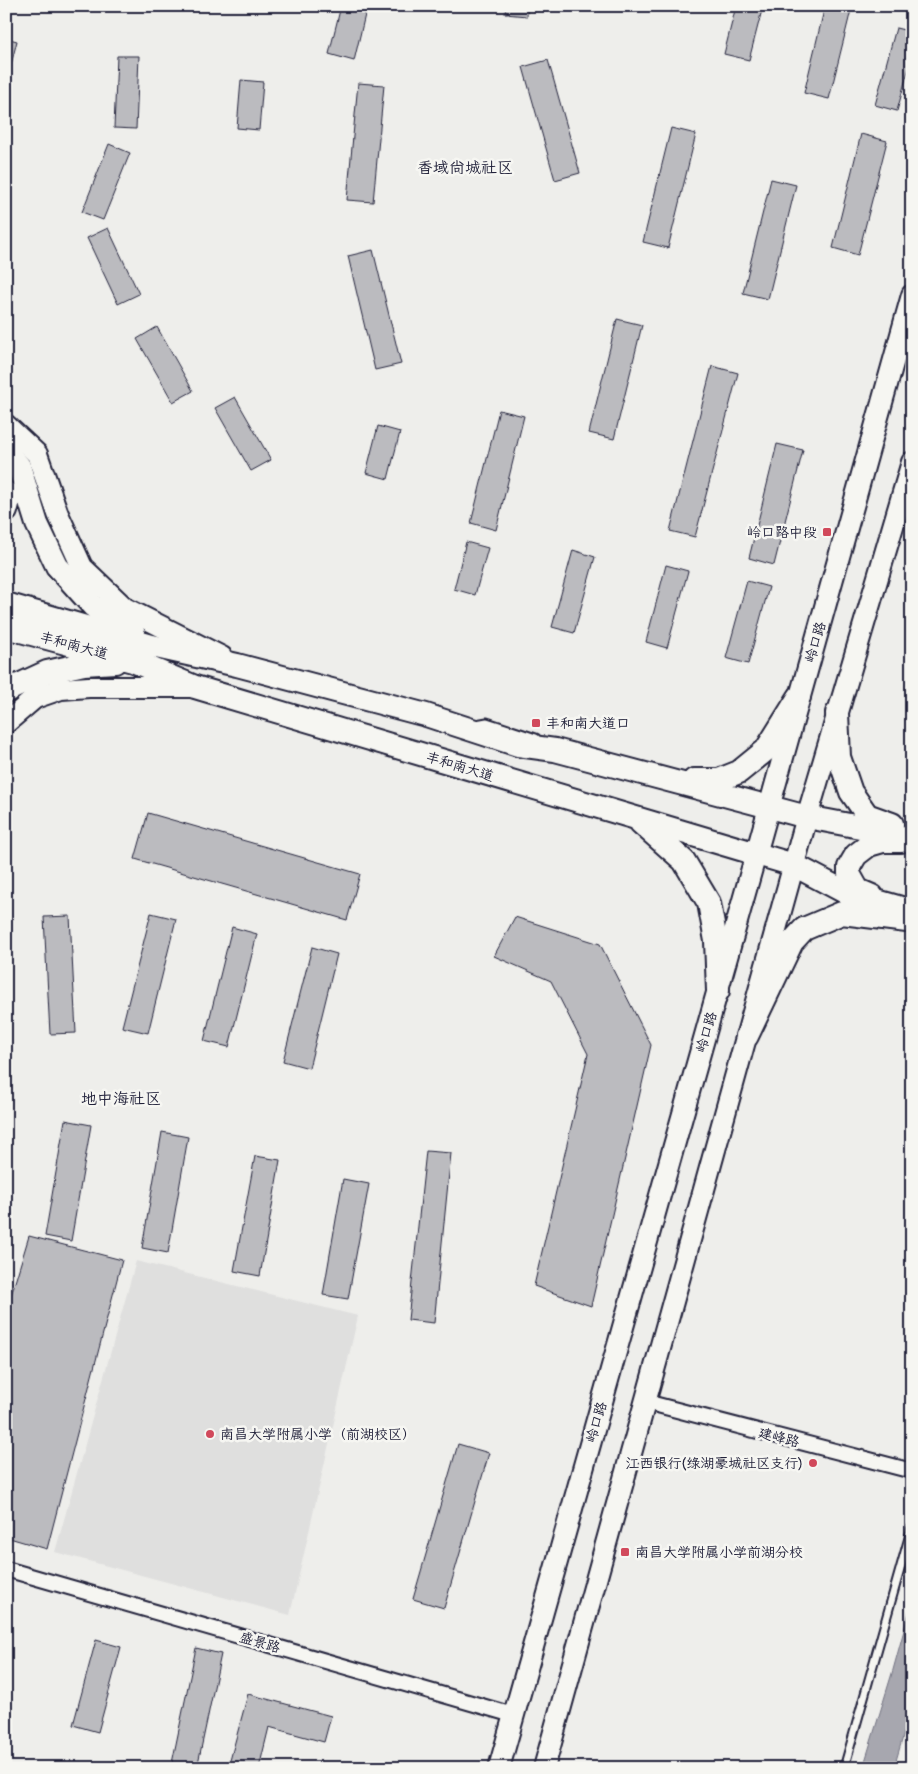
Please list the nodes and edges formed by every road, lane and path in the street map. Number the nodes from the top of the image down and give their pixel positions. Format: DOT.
graph roads {
  1 [pos="912,295"];
  2 [pos="6,425"];
  3 [pos="6,452"];
  4 [pos="912,462"];
  5 [pos="6,493"];
  6 [pos="6,512"];
  7 [pos="6,604"];
  8 [pos="6,627"];
  9 [pos="152,646"];
  10 [pos="133,661"];
  11 [pos="237,665"];
  12 [pos="194,687"];
  13 [pos="6,691"];
  14 [pos="799,698"];
  15 [pos="838,713"];
  16 [pos="6,723"];
  17 [pos="667,780"];
  18 [pos="769,807"];
  19 [pos="807,817"];
  20 [pos="635,818"];
  21 [pos="912,832"];
  22 [pos="912,840"];
  23 [pos="869,846"];
  24 [pos="756,854"];
  25 [pos="912,856"];
  26 [pos="794,865"];
  27 [pos="908,913"];
  28 [pos="718,991"];
  29 [pos="746,1036"];
  30 [pos="646,1402"];
  31 [pos="912,1471"];
  32 [pos="912,1528"];
  33 [pos="6,1569"];
  34 [pos="514,1715"];
  35 [pos="499,1768"];
  36 [pos="544,1768"];
  37 [pos="844,1768"];
  1 -- 14 [label="street, 岭口路"];
  2 -- 11 [label="street"];
  3 -- 9 [label="main road"];
  4 -- 15 [label="street"];
  5 -- 6 [label="main road"];
  7 -- 9 [label="main road, 丰和南大道"];
  8 -- 10 [label="main road, 丰和南大道"];
  9 -- 11 [label="main road, 丰和南大道"];
  10 -- 12 [label="main road, 丰和南大道"];
  10 -- 13 [label="main road"];
  11 -- 17 [label="main road, 丰和南大道"];
  12 -- 16 [label="street"];
  12 -- 20 [label="main road, 丰和南大道"];
  14 -- 17 [label="main road"];
  14 -- 18 [label="street, 岭口路"];
  15 -- 19 [label="street"];
  15 -- 21 [label="main road"];
  17 -- 18 [label="main road, 丰和南大道"];
  18 -- 19 [label="main road, 丰和南大道"];
  18 -- 24 [label="street, 岭口路"];
  19 -- 22 [label="main road, 丰和南大道"];
  19 -- 23 [label="main road"];
  19 -- 26 [label="street"];
  20 -- 24 [label="main road, 丰和南大道"];
  20 -- 28 [label="main road"];
  22 -- 23 [label="main road"];
  23 -- 25 [label="main road"];
  23 -- 27 [label="main road"];
  24 -- 26 [label="main road, 丰和南大道"];
  24 -- 28 [label="street, 岭口路"];
  26 -- 27 [label="main road, 丰和南大道"];
  26 -- 29 [label="street"];
  27 -- 29 [label="main road"];
  28 -- 34 [label="street, 岭口路"];
  29 -- 30 [label="street"];
  30 -- 31 [label="street, 建峰路"];
  30 -- 36 [label="street"];
  32 -- 37 [label="lane"];
  33 -- 34 [label="street, 盛景路"];
  34 -- 35 [label="street, 岭口路"];
}
